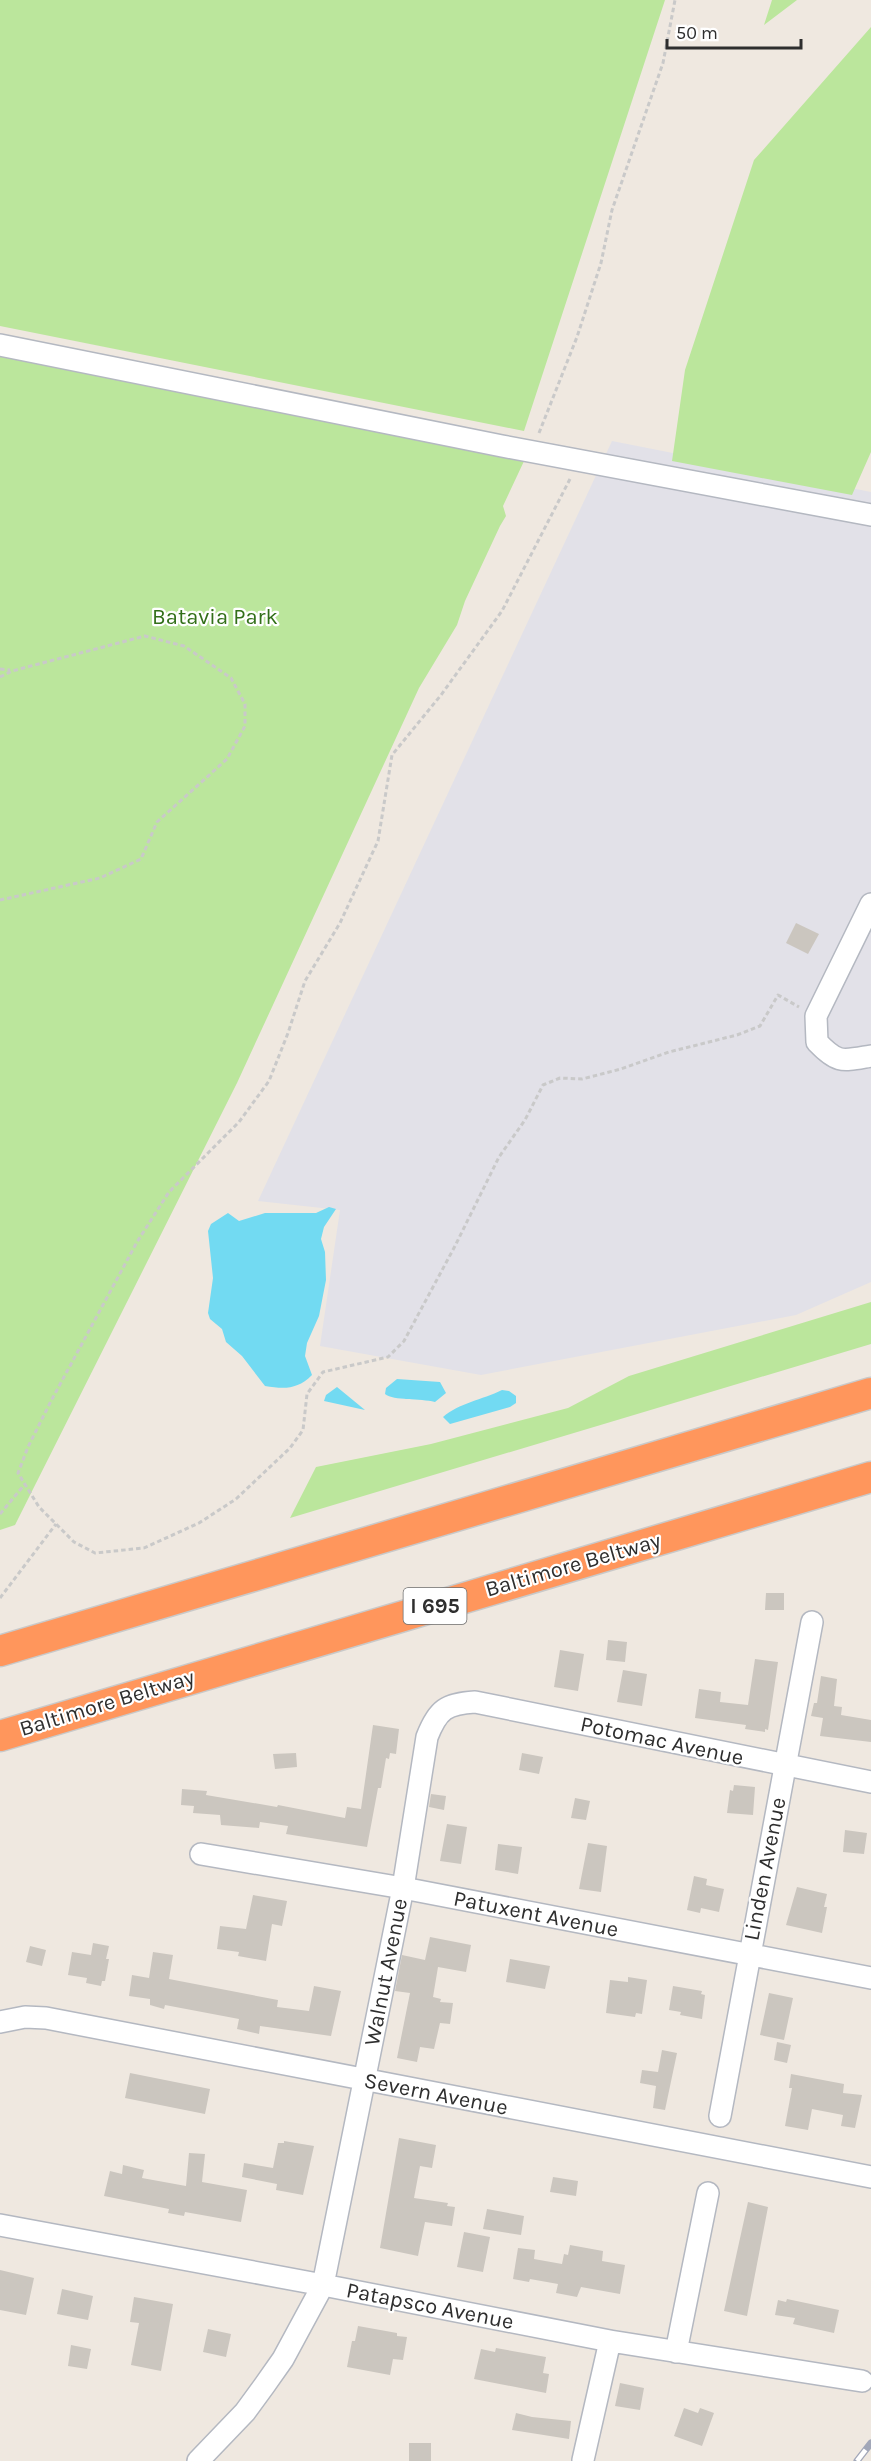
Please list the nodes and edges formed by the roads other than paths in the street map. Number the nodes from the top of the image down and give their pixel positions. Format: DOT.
graph roads {
  1 [pos="0,345"];
  2 [pos="871,515"];
  3 [pos="871,904"];
  4 [pos="871,1056"];
  5 [pos="871,1393"];
  6 [pos="871,1477"];
  7 [pos="812,1622"];
  8 [pos="0,1651"];
  9 [pos="453,1704"];
  10 [pos="0,1736"];
  11 [pos="785,1766"];
  12 [pos="871,1782"];
  13 [pos="201,1854"];
  14 [pos="403,1888"];
  15 [pos="749,1954"];
  16 [pos="871,1978"];
  17 [pos="0,2022"];
  18 [pos="365,2080"];
  19 [pos="720,2116"];
  20 [pos="871,2177"];
  21 [pos="708,2193"];
  22 [pos="0,2225"];
  23 [pos="323,2285"];
  24 [pos="610,2341"];
  25 [pos="676,2352"];
  26 [pos="862,2381"];
  27 [pos="583,2460"];
  28 [pos="198,2461"];
  1 -- 2 [label="street"];
  3 -- 4 [label="street"];
  5 -- 8 [label="highway"];
  6 -- 10 [label="highway, Baltimore Beltway / I 695"];
  7 -- 11 [label="street, Linden Avenue"];
  9 -- 11 [label="street, Potomac Avenue"];
  9 -- 14 [label="street, Walnut Avenue"];
  11 -- 12 [label="street, Potomac Avenue"];
  11 -- 15 [label="street, Linden Avenue"];
  13 -- 14 [label="street, Patuxent Avenue"];
  14 -- 15 [label="street, Patuxent Avenue"];
  14 -- 18 [label="street, Walnut Avenue"];
  15 -- 16 [label="street, Patuxent Avenue"];
  15 -- 19 [label="street, Linden Avenue"];
  17 -- 18 [label="street, Severn Avenue"];
  18 -- 20 [label="street, Severn Avenue"];
  18 -- 23 [label="street, Walnut Avenue"];
  21 -- 25 [label="street"];
  22 -- 23 [label="street, Patapsco Avenue"];
  23 -- 24 [label="street, Patapsco Avenue"];
  23 -- 28 [label="street, Walnut Avenue"];
  24 -- 25 [label="street, Patapsco Avenue"];
  24 -- 27 [label="street"];
  25 -- 26 [label="street, Patapsco Avenue"];
}
